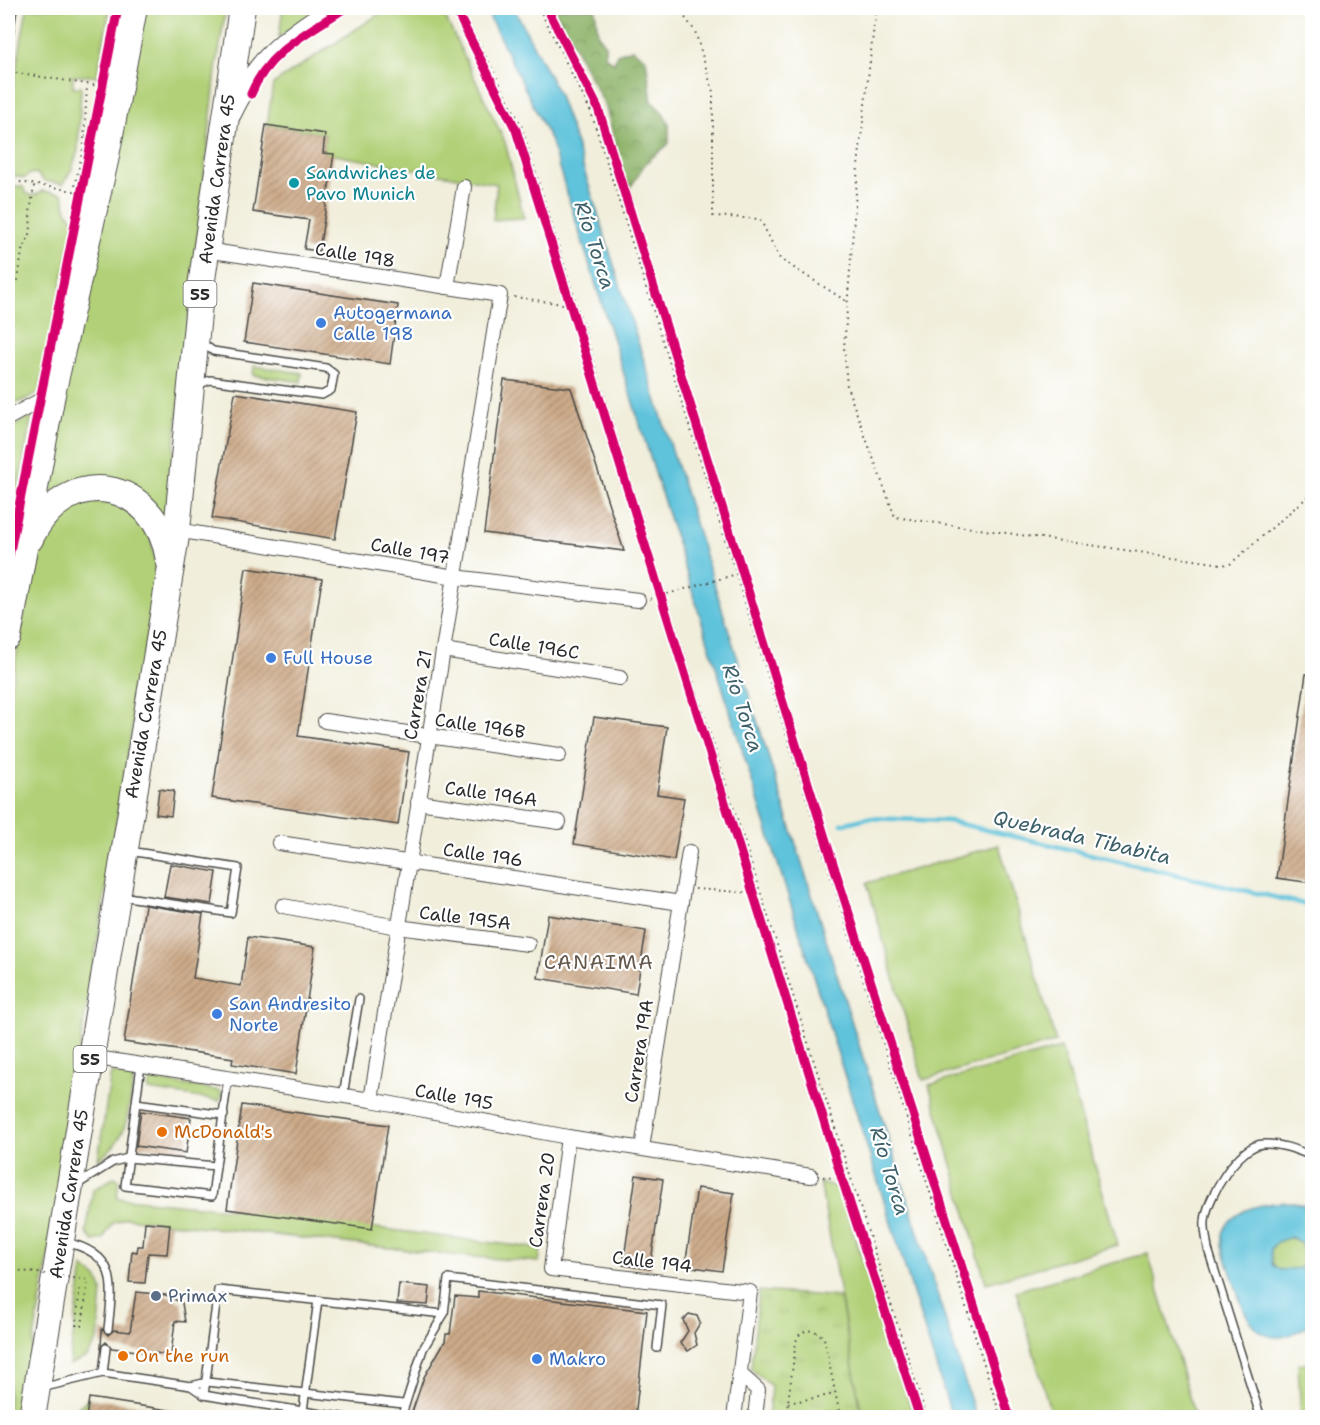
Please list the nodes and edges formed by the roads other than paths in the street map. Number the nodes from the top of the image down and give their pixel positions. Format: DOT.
graph roads {
  1 [pos="14,8"];
  2 [pos="134,8"];
  3 [pos="242,8"];
  4 [pos="334,10"];
  5 [pos="8,42"];
  6 [pos="224,128"];
  7 [pos="464,187"];
  8 [pos="206,250"];
  9 [pos="447,287"];
  10 [pos="500,295"];
  11 [pos="196,339"];
  12 [pos="193,386"];
  13 [pos="52,394"];
  14 [pos="8,418"];
  15 [pos="8,492"];
  16 [pos="177,530"];
  17 [pos="27,531"];
  18 [pos="21,562"];
  19 [pos="455,577"];
  20 [pos="169,582"];
  21 [pos="638,600"];
  22 [pos="8,637"];
  23 [pos="443,650"];
  24 [pos="620,678"];
  25 [pos="325,722"];
  26 [pos="429,737"];
  27 [pos="559,754"];
  28 [pos="418,802"];
  29 [pos="559,822"];
  30 [pos="279,843"];
  31 [pos="123,850"];
  32 [pos="689,852"];
  33 [pos="408,862"];
  34 [pos="116,895"];
  35 [pos="681,903"];
  36 [pos="283,906"];
  37 [pos="398,927"];
  38 [pos="528,944"];
  39 [pos="359,999"];
  40 [pos="90,1057"];
  41 [pos="141,1065"];
  42 [pos="228,1078"];
  43 [pos="343,1096"];
  44 [pos="371,1100"];
  45 [pos="136,1102"];
  46 [pos="224,1115"];
  47 [pos="568,1137"];
  48 [pos="642,1148"];
  49 [pos="1312,1156"];
  50 [pos="128,1158"];
  51 [pos="216,1166"];
  52 [pos="811,1176"];
  53 [pos="70,1190"];
  54 [pos="62,1241"];
  55 [pos="551,1269"];
  56 [pos="318,1300"];
  57 [pos="444,1314"];
  58 [pos="108,1329"];
  59 [pos="106,1348"];
  60 [pos="657,1348"];
  61 [pos="103,1373"];
  62 [pos="740,1374"];
  63 [pos="207,1382"];
  64 [pos="191,1386"];
  65 [pos="36,1389"];
  66 [pos="306,1393"];
  67 [pos="204,1395"];
  68 [pos="403,1404"];
  69 [pos="303,1415"];
  70 [pos="32,1418"];
  71 [pos="347,1418"];
  72 [pos="401,1418"];
  73 [pos="734,1418"];
  74 [pos="755,1418"];
  75 [pos="1262,1418"];
  1 -- 5 [label="lane"];
  2 -- 13 [label="highway"];
  3 -- 6 [label="highway, Avenida Carrera 45 / 55"];
  4 -- 6 [label="main road"];
  6 -- 8 [label="highway, Avenida Carrera 45 / 55"];
  7 -- 9 [label="street"];
  8 -- 9 [label="street, Calle 198"];
  8 -- 11 [label="highway, Avenida Carrera 45 / 55"];
  9 -- 10 [label="street, Calle 198"];
  10 -- 19 [label="street, Carrera 21"];
  11 -- 12 [label="highway, Avenida Carrera 45 / 55"];
  11 -- 12 [label="lane"];
  12 -- 16 [label="highway, Avenida Carrera 45 / 55"];
  13 -- 14 [label="street"];
  13 -- 17 [label="highway"];
  15 -- 17 [label="street"];
  16 -- 19 [label="street, Calle 197"];
  16 -- 20 [label="highway, Avenida Carrera 45 / 55"];
  17 -- 18 [label="highway"];
  18 -- 20 [label="highway"];
  18 -- 22 [label="highway"];
  19 -- 21 [label="street, Calle 197"];
  19 -- 23 [label="street, Carrera 21"];
  20 -- 31 [label="highway, Avenida Carrera 45 / 55"];
  23 -- 24 [label="street, Calle 196C"];
  23 -- 26 [label="street, Carrera 21"];
  25 -- 26 [label="street, Calle 196B"];
  26 -- 27 [label="street, Calle 196B"];
  26 -- 28 [label="street, Carrera 21"];
  28 -- 29 [label="street, Calle 196A"];
  28 -- 33 [label="street, Carrera 21"];
  30 -- 33 [label="street, Calle 196"];
  31 -- 34 [label="highway, Avenida Carrera 45 / 55"];
  31 -- 34 [label="lane"];
  32 -- 35 [label="street, Carrera 19A"];
  33 -- 35 [label="street, Calle 196"];
  33 -- 37 [label="street, Carrera 21"];
  34 -- 40 [label="highway, Avenida Carrera 45 / 55"];
  35 -- 48 [label="street, Carrera 19A"];
  36 -- 37 [label="street, Calle 195A"];
  37 -- 38 [label="street, Calle 195A"];
  37 -- 44 [label="street, Carrera 21"];
  39 -- 43 [label="lane"];
  40 -- 41 [label="street, Calle 195"];
  40 -- 53 [label="highway, Avenida Carrera 45 / 55"];
  41 -- 42 [label="street, Calle 195"];
  41 -- 45 [label="lane"];
  42 -- 43 [label="street, Calle 195"];
  42 -- 46 [label="lane"];
  43 -- 44 [label="street, Calle 195"];
  44 -- 47 [label="street, Calle 195"];
  45 -- 46 [label="lane"];
  45 -- 50 [label="lane"];
  46 -- 51 [label="lane"];
  47 -- 48 [label="street, Calle 195"];
  47 -- 55 [label="street, Carrera 20"];
  48 -- 52 [label="street, Calle 195"];
  49 -- 75 [label="lane"];
  50 -- 51 [label="lane"];
  50 -- 51 [label="lane"];
  50 -- 53 [label="lane"];
  53 -- 54 [label="highway, Avenida Carrera 45 / 55"];
  54 -- 58 [label="lane"];
  54 -- 65 [label="highway, Avenida Carrera 45 / 55"];
  55 -- 62 [label="street, Calle 194"];
  56 -- 57 [label="lane"];
  56 -- 63 [label="lane"];
  56 -- 66 [label="lane"];
  57 -- 60 [label="lane"];
  57 -- 68 [label="lane"];
  59 -- 61 [label="lane"];
  61 -- 64 [label="lane"];
  61 -- 65 [label="lane"];
  62 -- 73 [label="street"];
  62 -- 74 [label="street"];
  63 -- 64 [label="lane"];
  63 -- 66 [label="lane"];
  63 -- 67 [label="lane"];
  64 -- 67 [label="lane"];
  65 -- 70 [label="highway, Avenida Carrera 45 / 55"];
  66 -- 68 [label="lane"];
  66 -- 69 [label="lane"];
  67 -- 69 [label="lane"];
  68 -- 72 [label="lane"];
  69 -- 71 [label="lane"];
}
